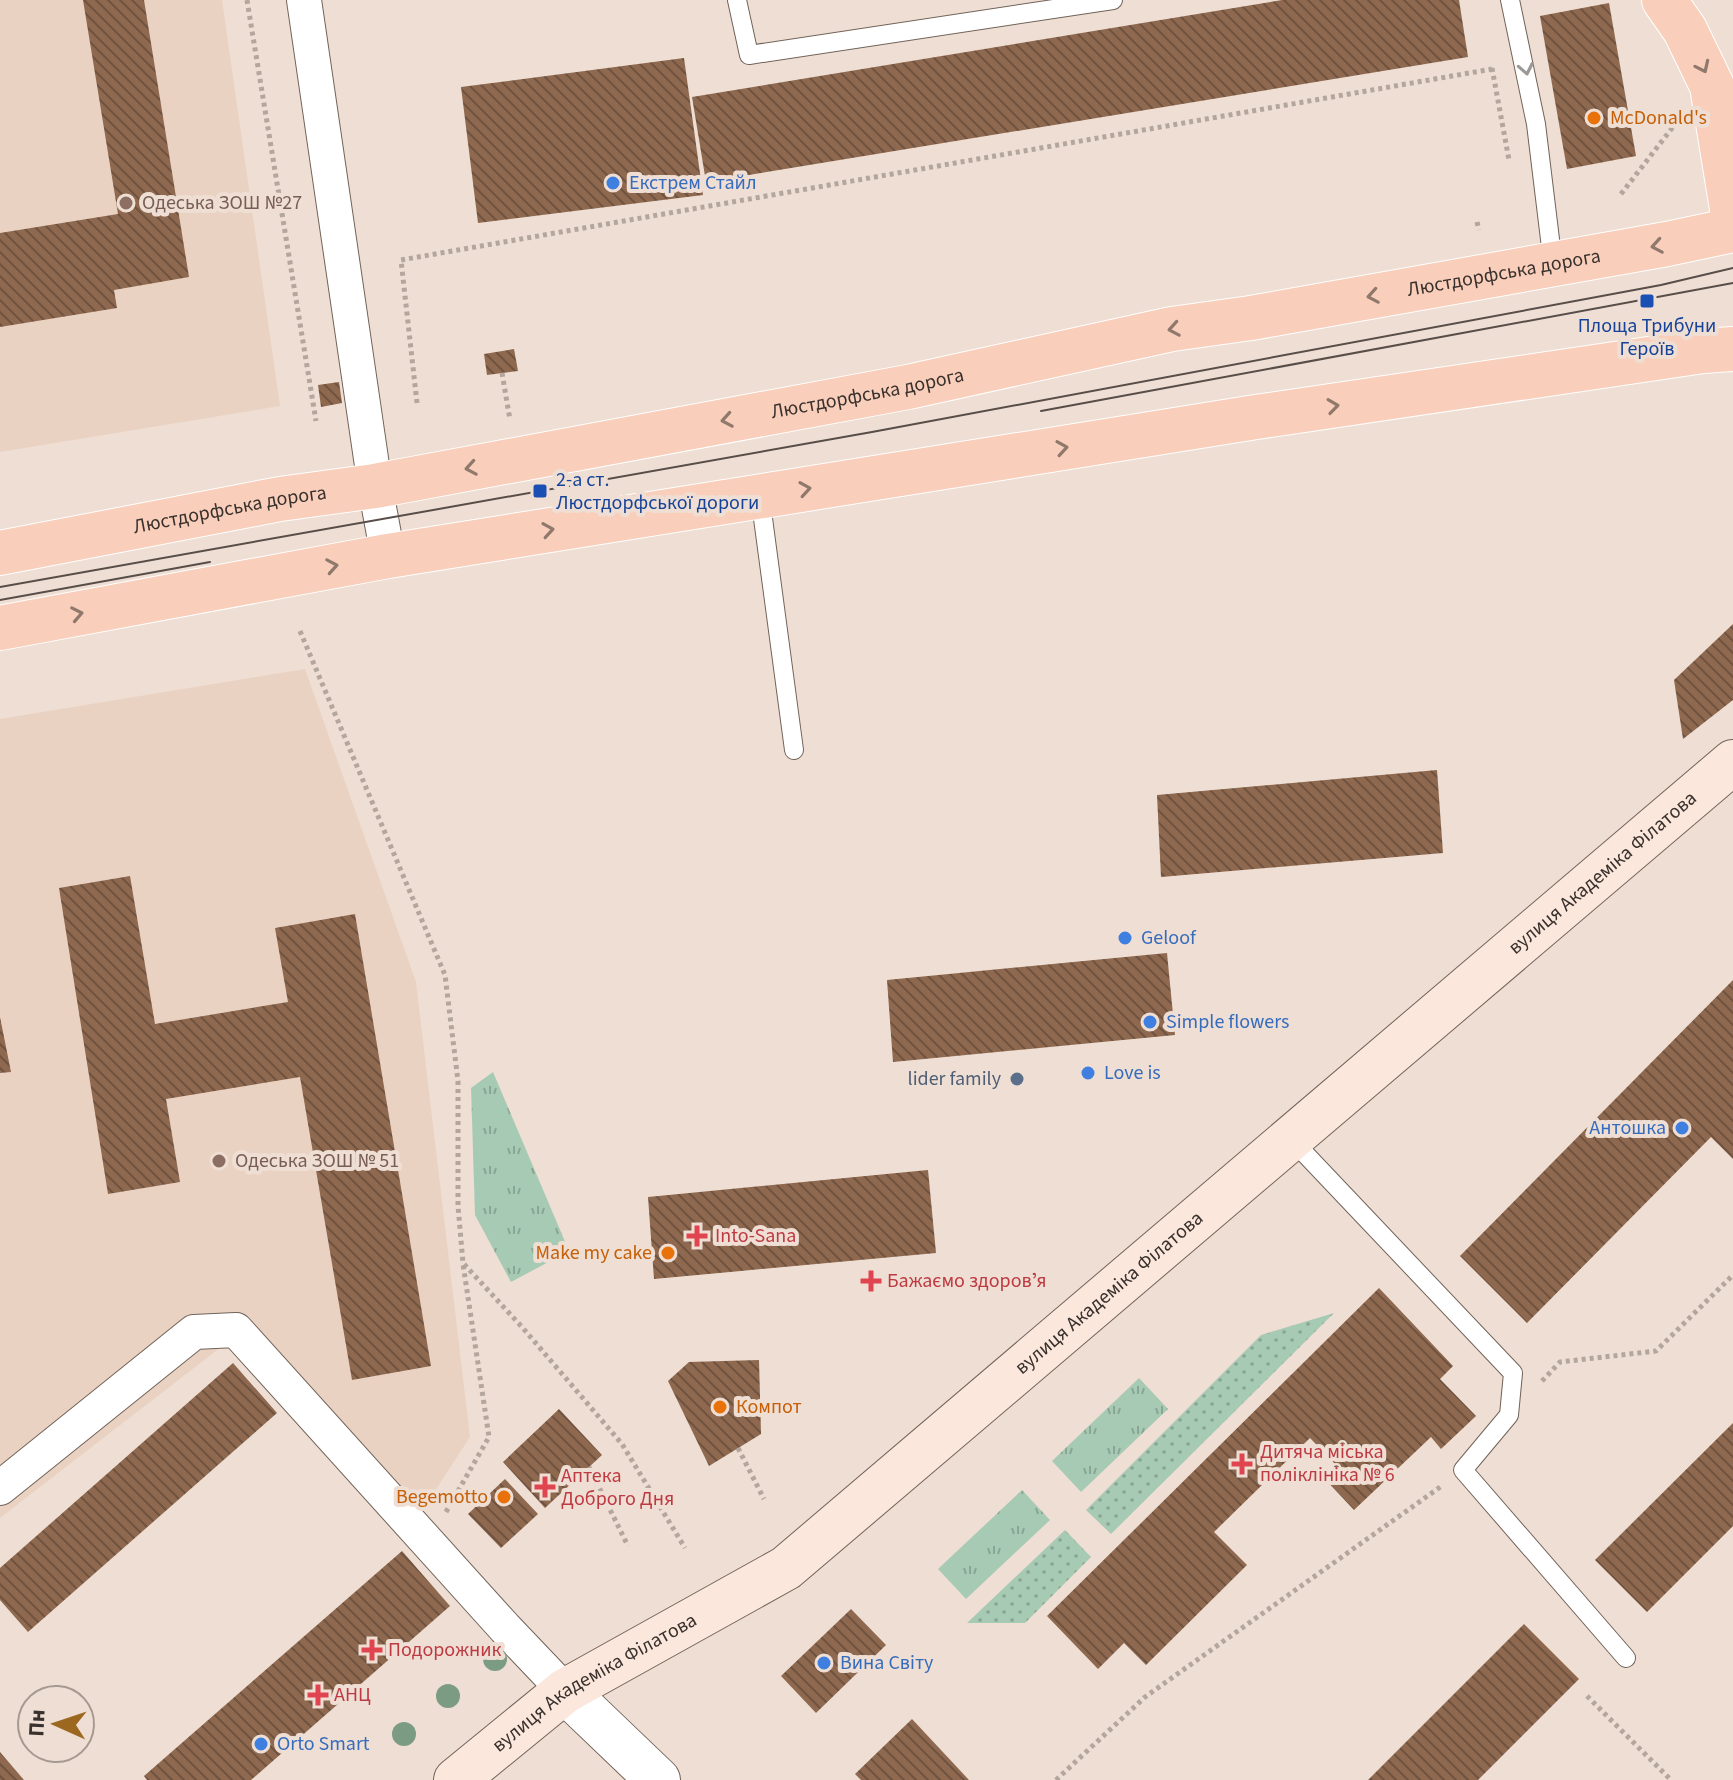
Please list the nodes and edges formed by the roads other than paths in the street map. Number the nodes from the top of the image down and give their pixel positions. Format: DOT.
graph roads {
  1 [pos="304,0"];
  2 [pos="737,0"];
  3 [pos="1113,0"];
  4 [pos="1510,0"];
  5 [pos="1664,0"];
  6 [pos="1733,215"];
  7 [pos="1733,230"];
  8 [pos="1553,264"];
  9 [pos="1733,349"];
  10 [pos="375,486"];
  11 [pos="760,496"];
  12 [pos="0,553"];
  13 [pos="388,556"];
  14 [pos="0,628"];
  15 [pos="794,750"];
  16 [pos="1733,762"];
  17 [pos="1291,1139"];
  18 [pos="0,1488"];
  19 [pos="1626,1658"];
  20 [pos="565,1691"];
  21 [pos="456,1780"];
  22 [pos="658,1780"];
  1 -- 10 [label="street"];
  2 -- 3 [label="lane"];
  4 -- 8 [label="lane, one-way"];
  5 -- 6 [label="main road, one-way"];
  7 -- 8 [label="main road, Люстдорфська дорога, one-way"];
  8 -- 10 [label="main road, Люстдорфська дорога, one-way"];
  11 -- 9 [label="main road, one-way"];
  10 -- 12 [label="main road, Люстдорфська дорога"];
  10 -- 13 [label="street"];
  13 -- 11 [label="main road, one-way"];
  11 -- 15 [label="lane"];
  14 -- 13 [label="main road, one-way"];
  16 -- 17 [label="main road, вулиця Академіка Філатова"];
  17 -- 19 [label="lane"];
  17 -- 20 [label="main road, вулиця Академіка Філатова"];
  18 -- 20 [label="street"];
  20 -- 21 [label="main road, вулиця Академіка Філатова"];
  20 -- 22 [label="street"];
}
